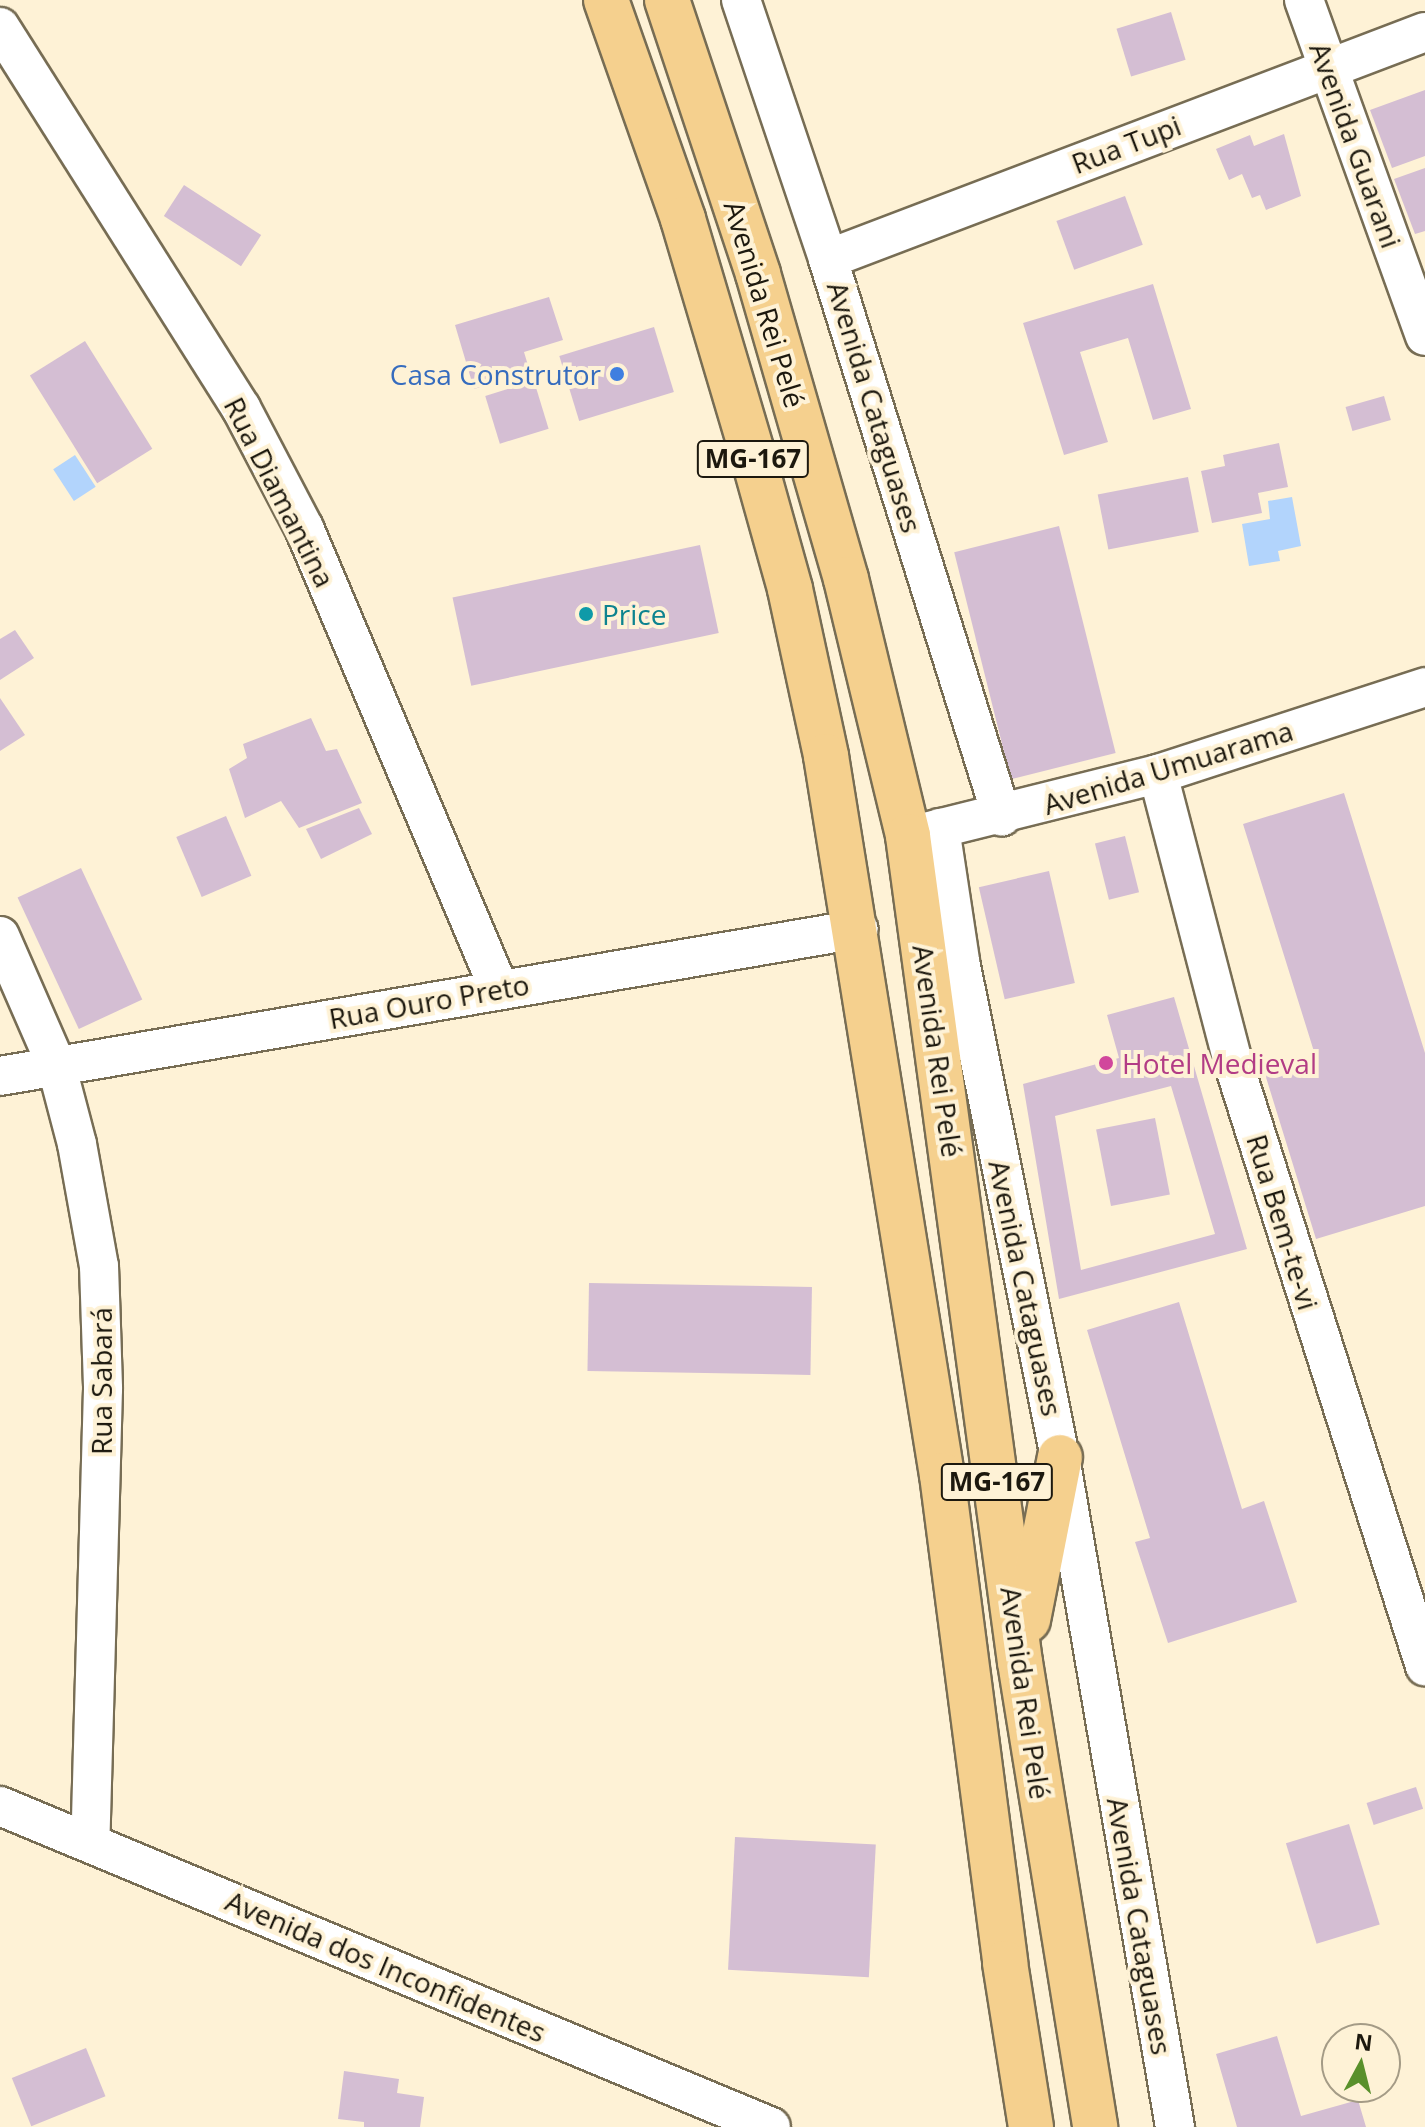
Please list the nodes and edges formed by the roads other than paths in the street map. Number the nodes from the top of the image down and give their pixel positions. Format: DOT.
graph roads {
  1 [pos="606,0"];
  2 [pos="667,0"];
  3 [pos="741,0"];
  4 [pos="1304,0"];
  5 [pos="0,27"];
  6 [pos="1425,32"];
  7 [pos="1328,66"];
  8 [pos="828,259"];
  9 [pos="1425,336"];
  10 [pos="1425,687"];
  11 [pos="1158,774"];
  12 [pos="1002,817"];
  13 [pos="924,832"];
  14 [pos="858,929"];
  15 [pos="0,936"];
  16 [pos="499,989"];
  17 [pos="56,1064"];
  18 [pos="0,1076"];
  19 [pos="1060,1457"];
  20 [pos="1020,1662"];
  21 [pos="1425,1666"];
  22 [pos="0,1806"];
  23 [pos="90,1843"];
  24 [pos="771,2127"];
  25 [pos="1031,2127"];
  26 [pos="1095,2127"];
  27 [pos="1175,2127"];
  1 -- 14 [label="main road, Avenida Rei Pelé / MG-167"];
  2 -- 13 [label="main road, Avenida Rei Pelé / MG-167"];
  3 -- 8 [label="street, Avenida Cataguases"];
  4 -- 7 [label="street, Avenida Guarani"];
  5 -- 16 [label="street, Rua Diamantina"];
  6 -- 7 [label="street, Rua Tupi"];
  7 -- 8 [label="street, Rua Tupi"];
  7 -- 9 [label="street, Avenida Guarani"];
  8 -- 12 [label="street, Avenida Cataguases"];
  10 -- 11 [label="street, Avenida Umuarama"];
  11 -- 12 [label="street, Avenida Umuarama"];
  11 -- 21 [label="street, Rua Bem-te-vi"];
  12 -- 13 [label="street, Avenida Umuarama"];
  13 -- 19 [label="street, Avenida Cataguases"];
  13 -- 20 [label="main road, Avenida Rei Pelé / MG-167"];
  14 -- 16 [label="street, Rua Ouro Preto"];
  14 -- 25 [label="main road, Avenida Rei Pelé / MG-167"];
  15 -- 17 [label="street, Rua Sabará"];
  16 -- 17 [label="street, Rua Ouro Preto"];
  17 -- 18 [label="street, Rua Ouro Preto"];
  17 -- 23 [label="street, Rua Sabará"];
  19 -- 20 [label="main road"];
  19 -- 27 [label="street, Avenida Cataguases"];
  20 -- 26 [label="main road, Avenida Rei Pelé / MG-167"];
  22 -- 23 [label="street, Avenida dos Inconfidentes"];
  23 -- 24 [label="street, Avenida dos Inconfidentes"];
}
